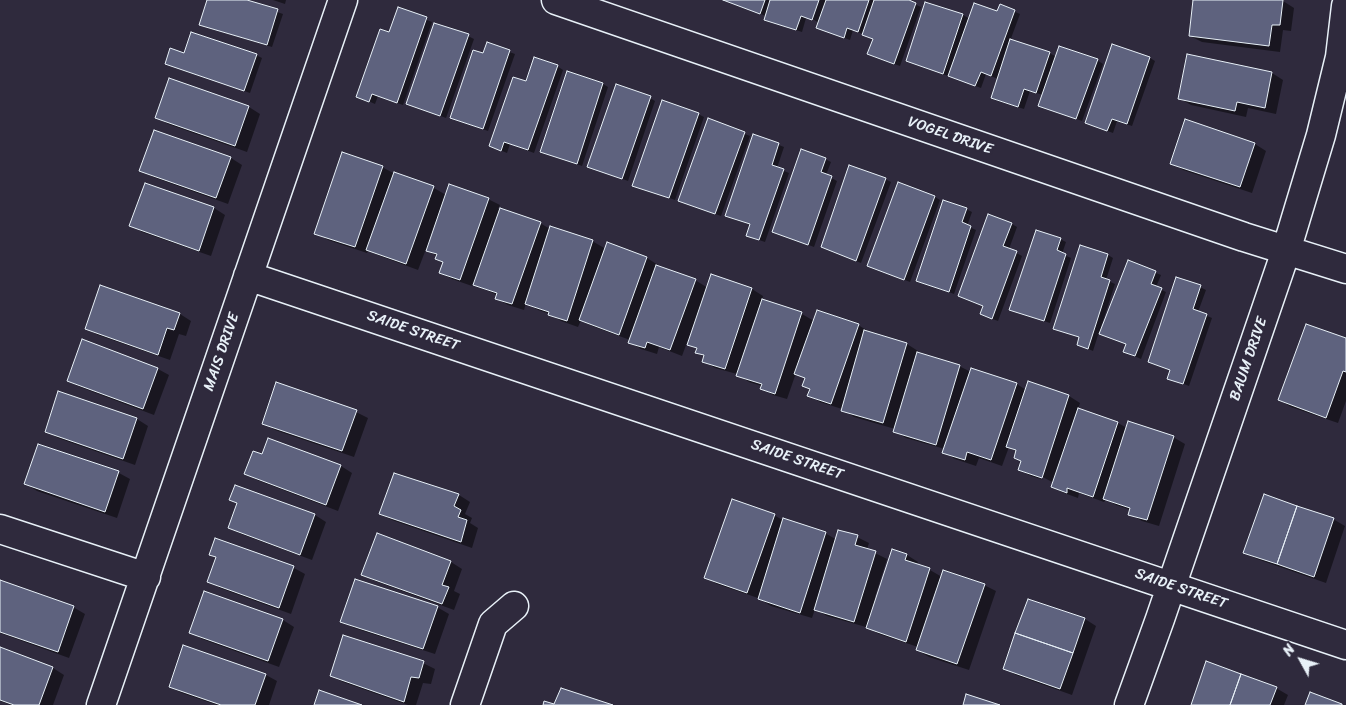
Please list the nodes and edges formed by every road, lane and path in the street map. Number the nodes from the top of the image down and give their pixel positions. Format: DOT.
graph roads {
  1 [pos="342,0"];
  2 [pos="556,0"];
  3 [pos="1346,6"];
  4 [pos="1286,251"];
  5 [pos="1346,269"];
  6 [pos="248,276"];
  7 [pos="0,529"];
  8 [pos="146,577"];
  9 [pos="1171,586"];
  10 [pos="514,606"];
  11 [pos="1346,645"];
  12 [pos="101,705"];
  13 [pos="465,705"];
  14 [pos="1128,705"];
  1 -- 6 [label="street, MAIS DRIVE"];
  2 -- 4 [label="street, VOGEL DRIVE"];
  3 -- 4 [label="street, BAUM DRIVE"];
  4 -- 5 [label="street, VOGEL DRIVE"];
  4 -- 9 [label="street, BAUM DRIVE"];
  6 -- 8 [label="street, MAIS DRIVE"];
  6 -- 9 [label="street, SAIDE STREET"];
  7 -- 8 [label="street"];
  8 -- 12 [label="street, MAIS DRIVE"];
  9 -- 11 [label="street, SAIDE STREET"];
  9 -- 14 [label="street, BAUM DRIVE"];
  10 -- 13 [label="street"];
}
